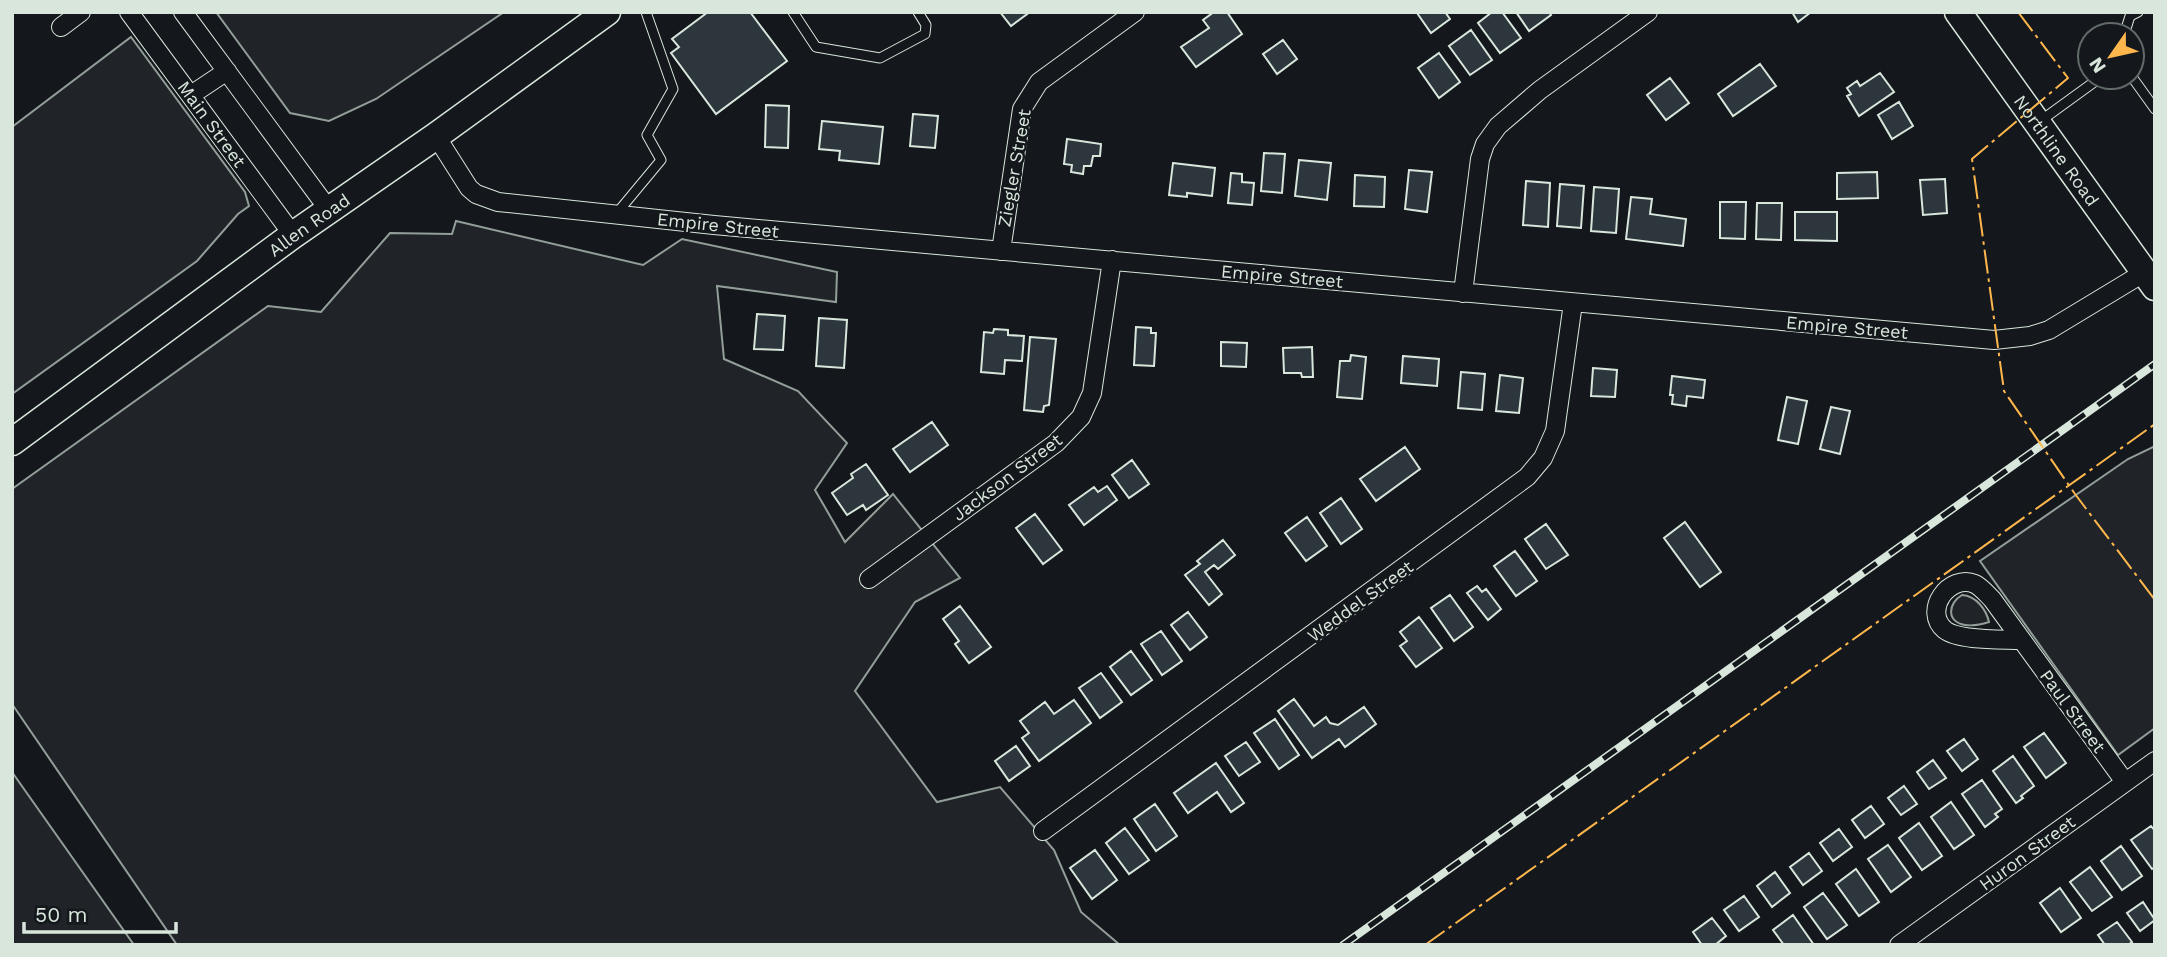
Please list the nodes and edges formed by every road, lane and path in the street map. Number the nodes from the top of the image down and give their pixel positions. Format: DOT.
graph roads {
  1 [pos="81,12"];
  2 [pos="130,12"];
  3 [pos="183,12"];
  4 [pos="607,12"];
  5 [pos="646,12"];
  6 [pos="793,12"];
  7 [pos="918,12"];
  8 [pos="1135,12"];
  9 [pos="1648,12"];
  10 [pos="1958,12"];
  11 [pos="61,27"];
  12 [pos="227,71"];
  13 [pos="2082,91"];
  14 [pos="2142,91"];
  15 [pos="191,95"];
  16 [pos="2155,110"];
  17 [pos="2037,123"];
  18 [pos="436,136"];
  19 [pos="329,210"];
  20 [pos="616,214"];
  21 [pos="293,235"];
  22 [pos="1001,251"];
  23 [pos="1112,260"];
  24 [pos="2150,280"];
  25 [pos="1463,293"];
  26 [pos="1573,303"];
  27 [pos="12,442"];
  28 [pos="869,579"];
  29 [pos="2021,640"];
  30 [pos="2155,761"];
  31 [pos="2125,782"];
  32 [pos="1043,831"];
  33 [pos="1899,945"];
  1 -- 11 [label="street"];
  2 -- 15 [label="street, Main Street"];
  3 -- 12 [label="street"];
  4 -- 18 [label="main road, Allen Road"];
  5 -- 20 [label="lane"];
  6 -- 7 [label="lane"];
  8 -- 22 [label="street, Ziegler Street"];
  9 -- 25 [label="street"];
  10 -- 17 [label="main road, Northline Road"];
  12 -- 15 [label="street"];
  12 -- 19 [label="street"];
  13 -- 17 [label="lane"];
  14 -- 16 [label="lane"];
  15 -- 21 [label="street, Main Street"];
  17 -- 24 [label="main road, Northline Road"];
  18 -- 19 [label="main road, Allen Road"];
  18 -- 20 [label="street, Empire Street"];
  19 -- 21 [label="main road, Allen Road"];
  20 -- 22 [label="street, Empire Street"];
  21 -- 27 [label="main road, Allen Road"];
  22 -- 23 [label="street, Empire Street"];
  23 -- 25 [label="street, Empire Street"];
  23 -- 28 [label="street, Jackson Street"];
  24 -- 26 [label="street, Empire Street"];
  25 -- 26 [label="street, Empire Street"];
  26 -- 32 [label="street, Weddel Street"];
  29 -- 29 [label="street, Paul Street"];
  29 -- 31 [label="street, Paul Street"];
  30 -- 31 [label="street, Huron Street"];
  31 -- 33 [label="street, Huron Street"];
}
